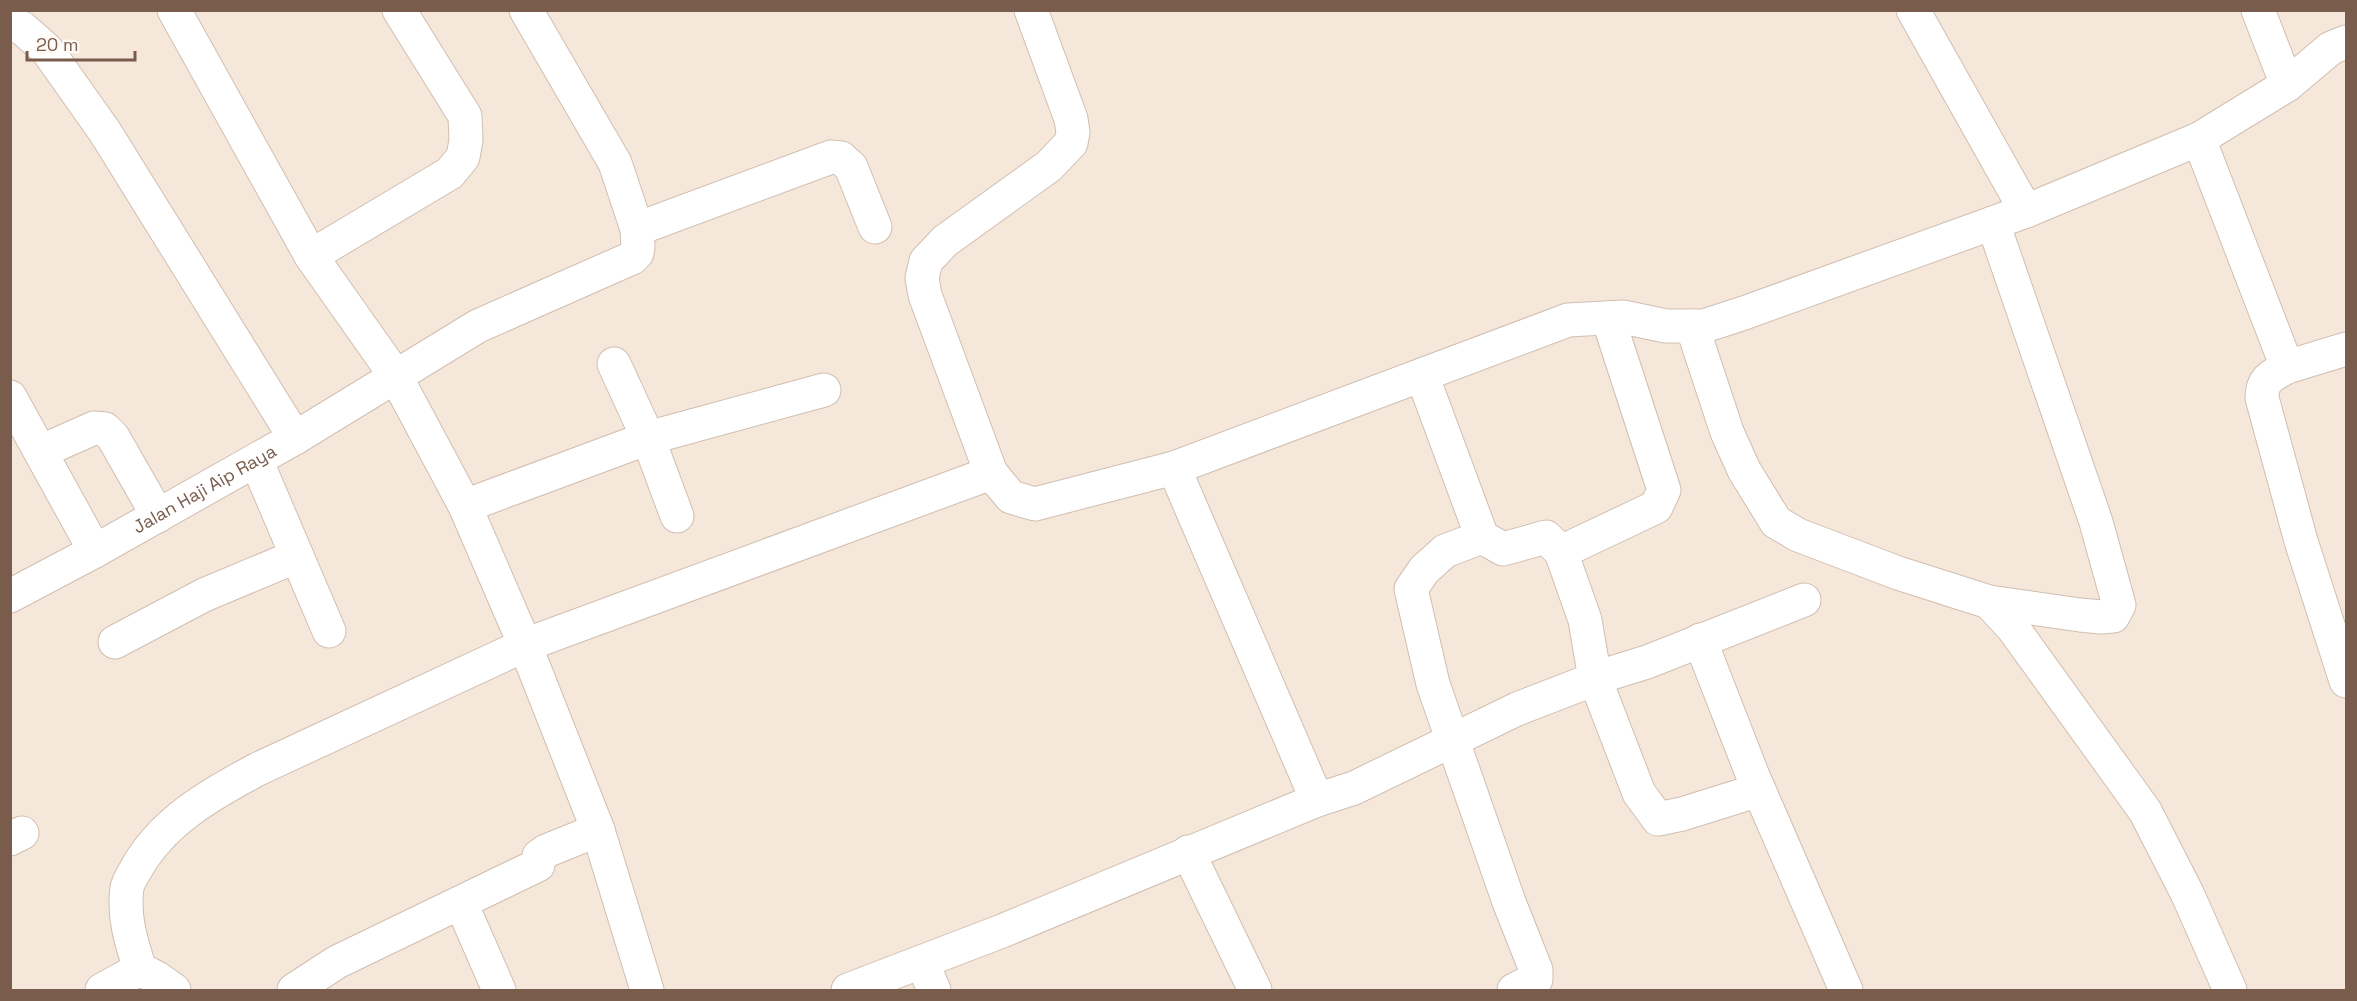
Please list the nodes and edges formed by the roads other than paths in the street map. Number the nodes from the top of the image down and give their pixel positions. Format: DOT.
graph roads {
  1 [pos="174,10"];
  2 [pos="399,10"];
  3 [pos="526,10"];
  4 [pos="1031,10"];
  5 [pos="1913,10"];
  6 [pos="2258,10"];
  7 [pos="10,24"];
  8 [pos="2346,42"];
  9 [pos="2287,86"];
  10 [pos="2199,139"];
  11 [pos="2026,211"];
  12 [pos="1993,223"];
  13 [pos="875,226"];
  14 [pos="637,229"];
  15 [pos="310,256"];
  16 [pos="1608,318"];
  17 [pos="1692,326"];
  18 [pos="2346,349"];
  19 [pos="614,364"];
  20 [pos="2287,367"];
  21 [pos="395,375"];
  22 [pos="1422,375"];
  23 [pos="824,390"];
  24 [pos="10,397"];
  25 [pos="295,438"];
  26 [pos="648,438"];
  27 [pos="42,451"];
  28 [pos="256,460"];
  29 [pos="1174,468"];
  30 [pos="991,473"];
  31 [pos="465,506"];
  32 [pos="158,516"];
  33 [pos="677,516"];
  34 [pos="1482,537"];
  35 [pos="95,551"];
  36 [pos="1561,552"];
  37 [pos="297,556"];
  38 [pos="10,596"];
  39 [pos="1804,600"];
  40 [pos="1989,602"];
  41 [pos="328,631"];
  42 [pos="1700,640"];
  43 [pos="115,642"];
  44 [pos="525,645"];
  45 [pos="1594,679"];
  46 [pos="2346,681"];
  47 [pos="1454,739"];
  48 [pos="1759,790"];
  49 [pos="1317,800"];
  50 [pos="598,830"];
  51 [pos="1188,852"];
  52 [pos="461,903"];
  53 [pos="140,969"];
  54 [pos="928,976"];
  55 [pos="102,990"];
  56 [pos="174,990"];
  57 [pos="294,990"];
  58 [pos="499,990"];
  59 [pos="647,990"];
  60 [pos="848,990"];
  61 [pos="1255,990"];
  62 [pos="1514,990"];
  63 [pos="1845,990"];
  64 [pos="2230,990"];
  1 -- 15 [label="street"];
  2 -- 15 [label="street"];
  3 -- 14 [label="street"];
  4 -- 30 [label="street"];
  5 -- 11 [label="street"];
  6 -- 9 [label="street"];
  7 -- 25 [label="street"];
  8 -- 9 [label="street"];
  9 -- 10 [label="street"];
  10 -- 11 [label="street"];
  10 -- 20 [label="street"];
  11 -- 12 [label="street"];
  12 -- 17 [label="street"];
  12 -- 40 [label="street"];
  13 -- 14 [label="street"];
  14 -- 21 [label="street, Jalan Haji Aip Raya"];
  15 -- 21 [label="street"];
  16 -- 17 [label="street"];
  16 -- 22 [label="street"];
  16 -- 36 [label="street"];
  17 -- 40 [label="street"];
  18 -- 20 [label="street"];
  19 -- 26 [label="street"];
  20 -- 46 [label="street"];
  21 -- 25 [label="street, Jalan Haji Aip Raya"];
  21 -- 31 [label="street"];
  22 -- 29 [label="street"];
  22 -- 34 [label="street"];
  23 -- 26 [label="street"];
  24 -- 27 [label="street"];
  25 -- 28 [label="street, Jalan Haji Aip Raya"];
  26 -- 31 [label="street"];
  26 -- 33 [label="street"];
  27 -- 32 [label="street"];
  27 -- 35 [label="street"];
  28 -- 32 [label="street, Jalan Haji Aip Raya"];
  28 -- 37 [label="street"];
  29 -- 30 [label="street"];
  29 -- 49 [label="street"];
  30 -- 44 [label="street"];
  31 -- 44 [label="street"];
  32 -- 35 [label="street, Jalan Haji Aip Raya"];
  34 -- 36 [label="street"];
  34 -- 47 [label="street"];
  35 -- 38 [label="street, Jalan Haji Aip Raya"];
  36 -- 45 [label="street"];
  37 -- 41 [label="street"];
  37 -- 43 [label="street"];
  39 -- 42 [label="street"];
  40 -- 64 [label="street"];
  42 -- 45 [label="street"];
  42 -- 48 [label="street"];
  44 -- 50 [label="street"];
  44 -- 53 [label="street"];
  45 -- 47 [label="street"];
  45 -- 48 [label="street"];
  47 -- 49 [label="street"];
  47 -- 62 [label="street"];
  48 -- 63 [label="street"];
  49 -- 51 [label="street"];
  50 -- 52 [label="street"];
  50 -- 59 [label="street"];
  51 -- 54 [label="street"];
  51 -- 61 [label="street"];
  52 -- 57 [label="street"];
  52 -- 58 [label="street"];
  53 -- 55 [label="street"];
  53 -- 56 [label="street"];
  54 -- 60 [label="street"];
}
